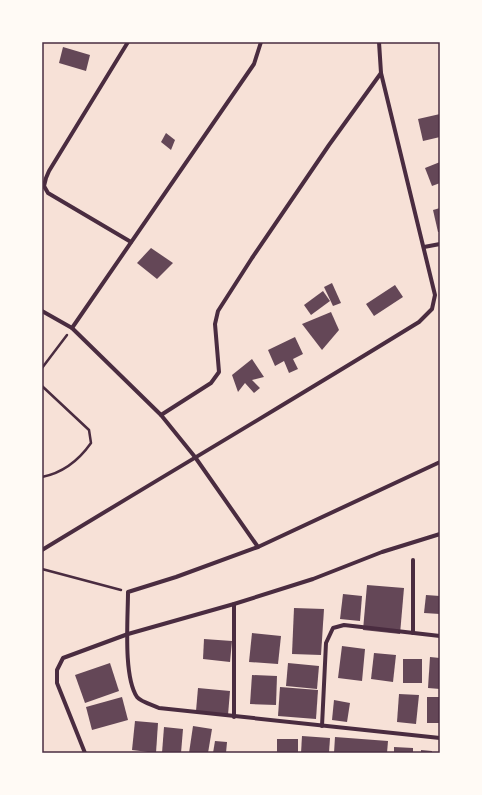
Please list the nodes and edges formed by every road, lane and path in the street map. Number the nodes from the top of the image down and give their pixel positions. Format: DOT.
graph roads {
  1 [pos="128,42"];
  2 [pos="261,42"];
  3 [pos="378,42"];
  4 [pos="381,73"];
  5 [pos="131,242"];
  6 [pos="440,244"];
  7 [pos="424,247"];
  8 [pos="42,311"];
  9 [pos="72,328"];
  10 [pos="42,368"];
  11 [pos="42,386"];
  12 [pos="160,414"];
  13 [pos="195,457"];
  14 [pos="440,462"];
  15 [pos="42,477"];
  16 [pos="440,534"];
  17 [pos="258,547"];
  18 [pos="42,550"];
  19 [pos="413,560"];
  20 [pos="42,569"];
  21 [pos="128,592"];
  22 [pos="234,604"];
  23 [pos="413,633"];
  24 [pos="128,634"];
  25 [pos="440,636"];
  26 [pos="234,717"];
  27 [pos="322,726"];
  28 [pos="440,738"];
  29 [pos="85,753"];
  1 -- 5 [label="street"];
  2 -- 5 [label="street"];
  3 -- 4 [label="street"];
  4 -- 7 [label="street"];
  4 -- 12 [label="street"];
  5 -- 9 [label="street"];
  6 -- 7 [label="street"];
  7 -- 13 [label="street"];
  8 -- 9 [label="street"];
  9 -- 10 [label="path"];
  9 -- 12 [label="street"];
  11 -- 15 [label="path"];
  12 -- 13 [label="street"];
  13 -- 17 [label="street"];
  13 -- 18 [label="street"];
  14 -- 17 [label="street"];
  16 -- 22 [label="street"];
  17 -- 21 [label="street"];
  19 -- 23 [label="street"];
  20 -- 21 [label="path"];
  21 -- 24 [label="street"];
  22 -- 24 [label="street"];
  22 -- 26 [label="street"];
  23 -- 25 [label="street"];
  23 -- 27 [label="street"];
  24 -- 26 [label="street"];
  24 -- 29 [label="street"];
  26 -- 27 [label="street"];
  27 -- 28 [label="street"];
}
